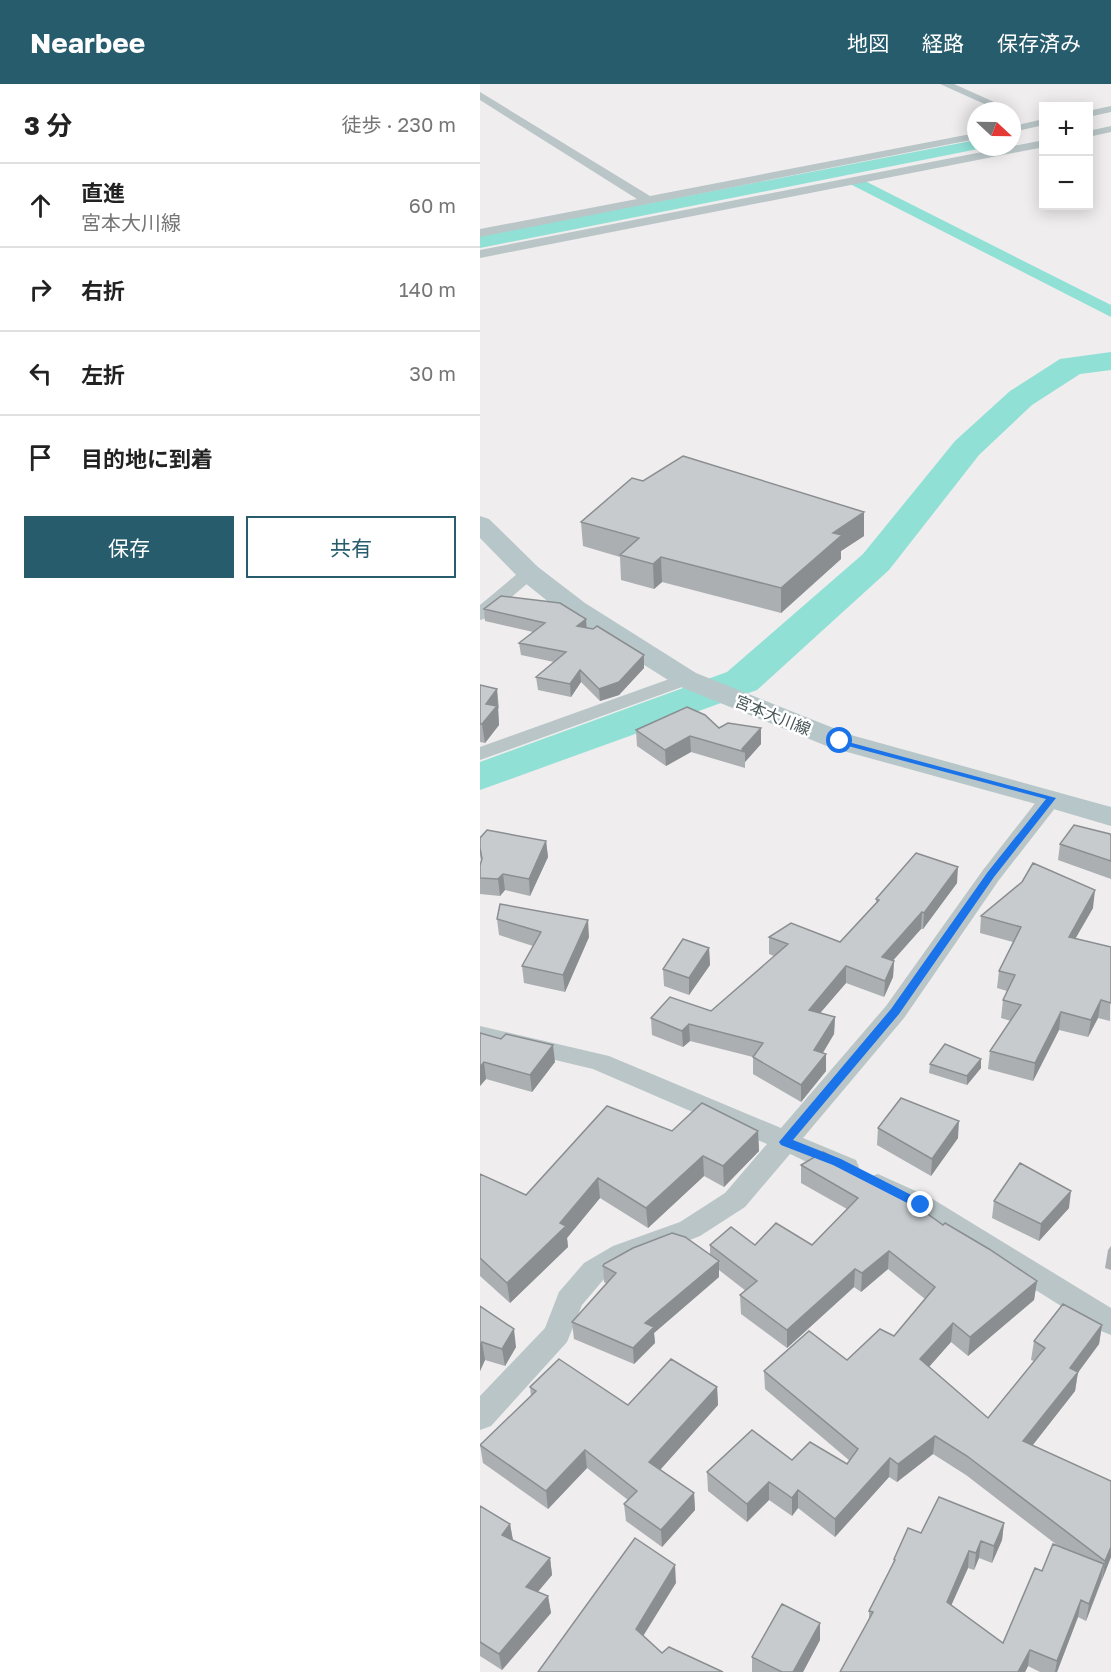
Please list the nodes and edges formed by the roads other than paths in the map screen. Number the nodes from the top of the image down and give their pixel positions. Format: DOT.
graph roads {
  1 [pos="945,84"];
  2 [pos="480,95"];
  3 [pos="987,102"];
  4 [pos="1111,110"];
  5 [pos="1093,113"];
  6 [pos="1021,116"];
  7 [pos="1039,122"];
  8 [pos="1039,123"];
  9 [pos="1021,127"];
  10 [pos="1111,129"];
  11 [pos="1093,133"];
  12 [pos="967,138"];
  13 [pos="1039,144"];
  14 [pos="649,201"];
  15 [pos="480,233"];
  16 [pos="480,254"];
  17 [pos="480,524"];
  18 [pos="529,573"];
  19 [pos="480,614"];
  20 [pos="693,682"];
  21 [pos="480,754"];
  22 [pos="1051,798"];
  23 [pos="1111,817"];
  24 [pos="480,1034"];
  25 [pos="785,1142"];
  26 [pos="1111,1323"];
  27 [pos="480,1417"];
  1 -- 3 [label="street"];
  2 -- 14 [label="street"];
  4 -- 5 [label="street"];
  6 -- 7 [label="street"];
  8 -- 9 [label="street"];
  10 -- 11 [label="street"];
  12 -- 14 [label="street"];
  13 -- 16 [label="street"];
  14 -- 15 [label="street"];
  17 -- 18 [label="main road, 宮本大川線"];
  18 -- 19 [label="street"];
  18 -- 20 [label="main road, 宮本大川線"];
  20 -- 21 [label="street"];
  20 -- 22 [label="main road, 宮本大川線"];
  22 -- 23 [label="main road, 宮本大川線"];
  22 -- 25 [label="street"];
  24 -- 25 [label="street"];
  25 -- 26 [label="street"];
  25 -- 27 [label="street"];
}
